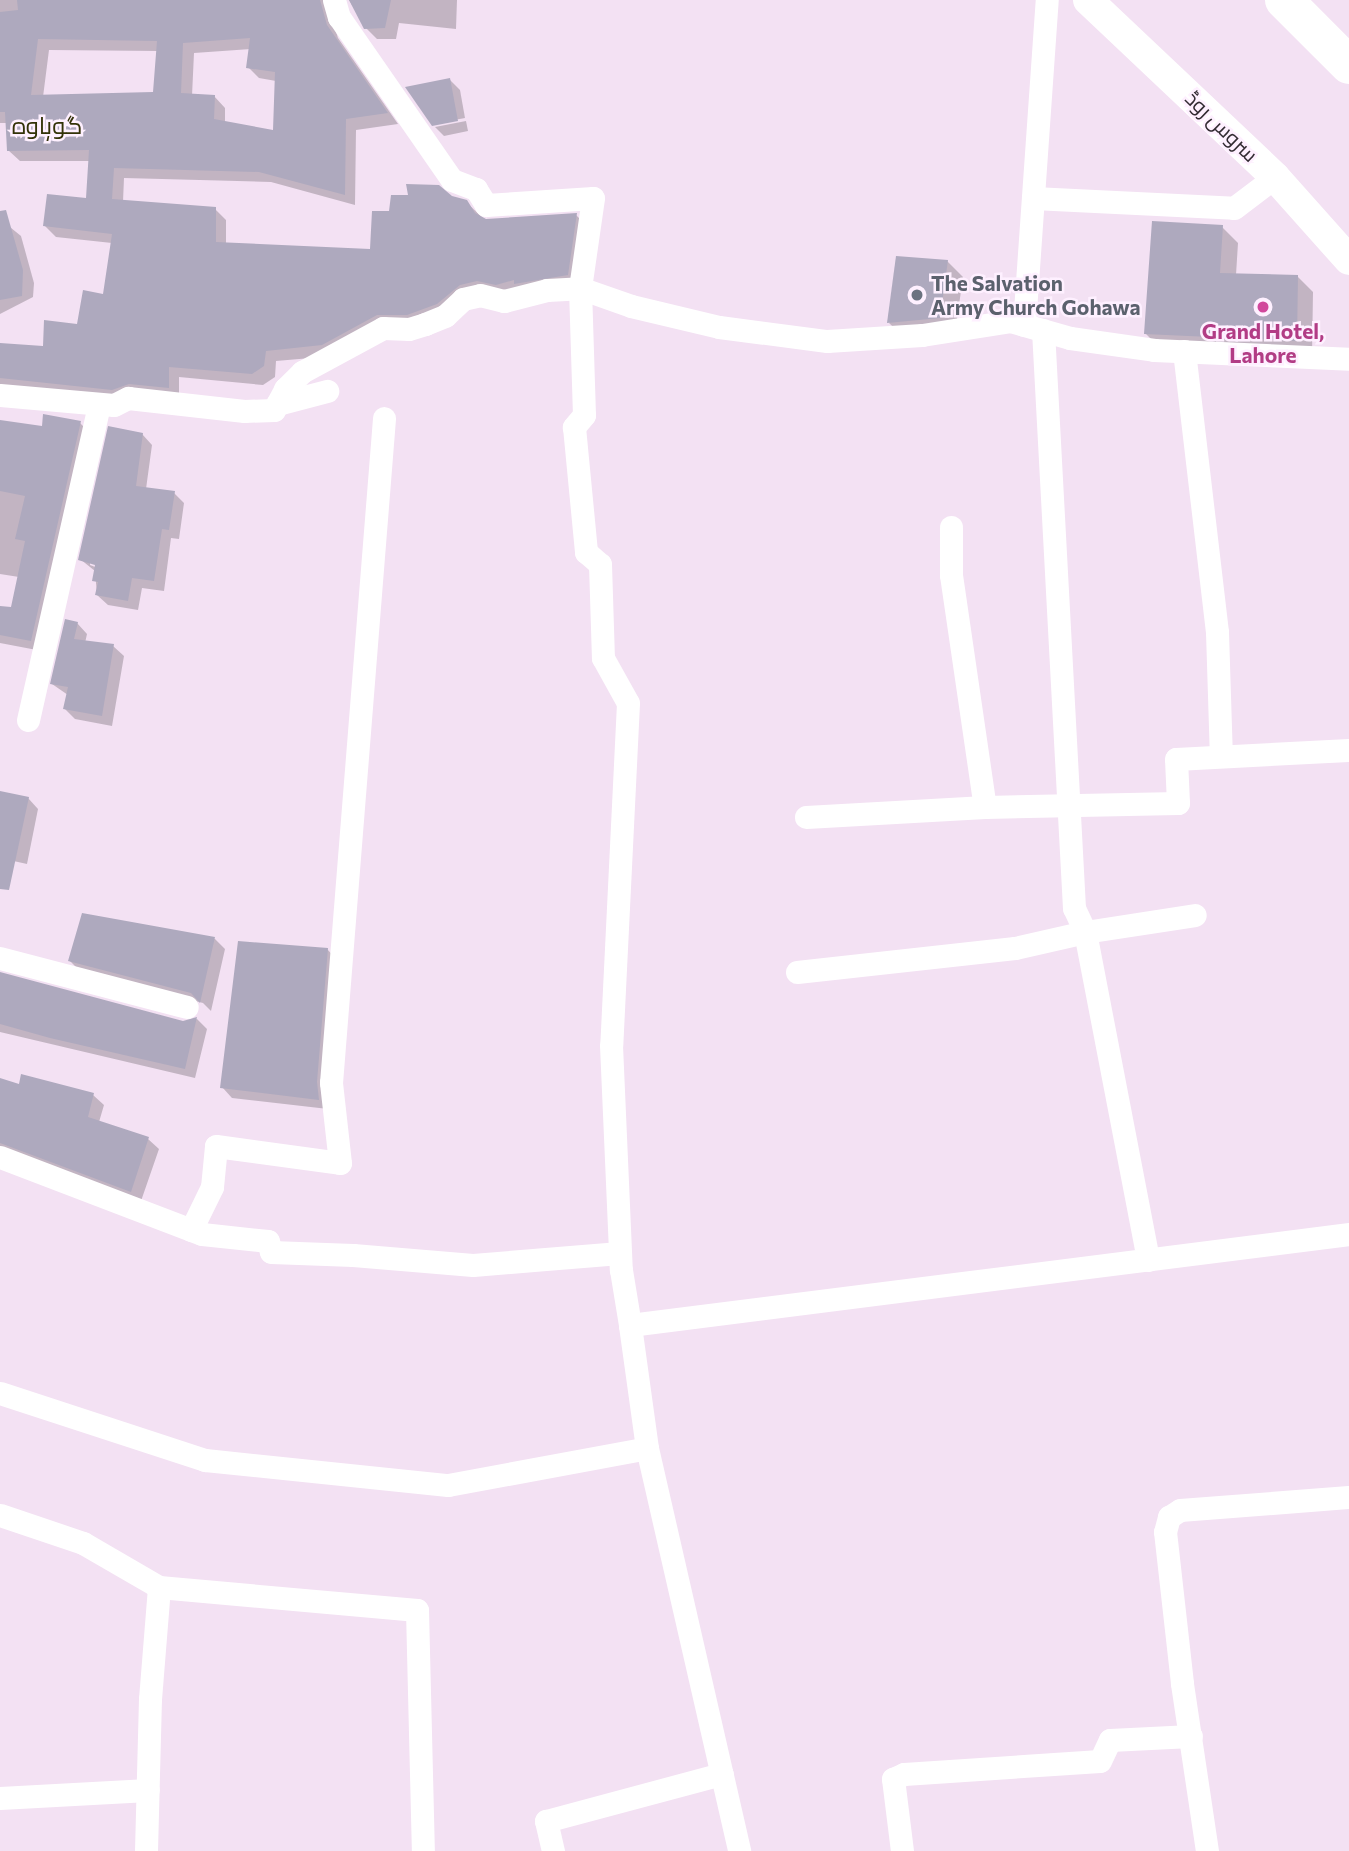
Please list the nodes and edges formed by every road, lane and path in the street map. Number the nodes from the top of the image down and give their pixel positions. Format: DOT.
graph roads {
  1 [pos="334,0"];
  2 [pos="1047,0"];
  3 [pos="1088,0"];
  4 [pos="1284,0"];
  5 [pos="1349,65"];
  6 [pos="1275,177"];
  7 [pos="1033,198"];
  8 [pos="1349,260"];
  9 [pos="579,288"];
  10 [pos="1034,328"];
  11 [pos="1184,351"];
  12 [pos="1349,359"];
  13 [pos="327,391"];
  14 [pos="0,395"];
  15 [pos="99,404"];
  16 [pos="277,404"];
  17 [pos="384,418"];
  18 [pos="951,527"];
  19 [pos="28,720"];
  20 [pos="1349,750"];
  21 [pos="1221,756"];
  22 [pos="1068,806"];
  23 [pos="985,807"];
  24 [pos="806,817"];
  25 [pos="1195,915"];
  26 [pos="1085,932"];
  27 [pos="0,958"];
  28 [pos="797,972"];
  29 [pos="187,1007"];
  30 [pos="0,1157"];
  31 [pos="191,1230"];
  32 [pos="1349,1234"];
  33 [pos="621,1253"];
  34 [pos="1148,1260"];
  35 [pos="630,1325"];
  36 [pos="0,1393"];
  37 [pos="647,1448"];
  38 [pos="1349,1497"];
  39 [pos="0,1514"];
  40 [pos="159,1587"];
  41 [pos="1191,1736"];
  42 [pos="722,1774"];
  43 [pos="148,1790"];
  44 [pos="0,1798"];
  45 [pos="146,1851"];
  46 [pos="422,1851"];
  47 [pos="553,1851"];
  48 [pos="739,1851"];
  49 [pos="902,1851"];
  50 [pos="1207,1851"];
  1 -- 9 [label="street"];
  2 -- 7 [label="street"];
  3 -- 6 [label="street, سروس روڈ"];
  4 -- 5 [label="highway"];
  6 -- 7 [label="street"];
  6 -- 8 [label="street, سروس روڈ"];
  7 -- 10 [label="street"];
  9 -- 10 [label="street"];
  9 -- 16 [label="street"];
  9 -- 33 [label="street"];
  10 -- 11 [label="street"];
  10 -- 22 [label="street"];
  11 -- 12 [label="street"];
  11 -- 21 [label="street"];
  13 -- 16 [label="street"];
  14 -- 15 [label="street"];
  15 -- 16 [label="street"];
  15 -- 19 [label="street"];
  17 -- 31 [label="street"];
  18 -- 23 [label="street"];
  20 -- 21 [label="street"];
  21 -- 22 [label="street"];
  22 -- 23 [label="street"];
  22 -- 26 [label="street"];
  23 -- 24 [label="street"];
  25 -- 26 [label="street"];
  26 -- 28 [label="street"];
  26 -- 34 [label="street"];
  27 -- 29 [label="street"];
  30 -- 31 [label="street"];
  31 -- 33 [label="street"];
  32 -- 34 [label="street"];
  33 -- 35 [label="street"];
  34 -- 35 [label="street"];
  35 -- 37 [label="street"];
  36 -- 37 [label="street"];
  37 -- 42 [label="street"];
  38 -- 41 [label="street"];
  39 -- 40 [label="street"];
  40 -- 43 [label="street"];
  40 -- 46 [label="street"];
  41 -- 49 [label="street"];
  41 -- 50 [label="street"];
  42 -- 47 [label="street"];
  42 -- 48 [label="street"];
  43 -- 44 [label="street"];
  43 -- 45 [label="street"];
}
